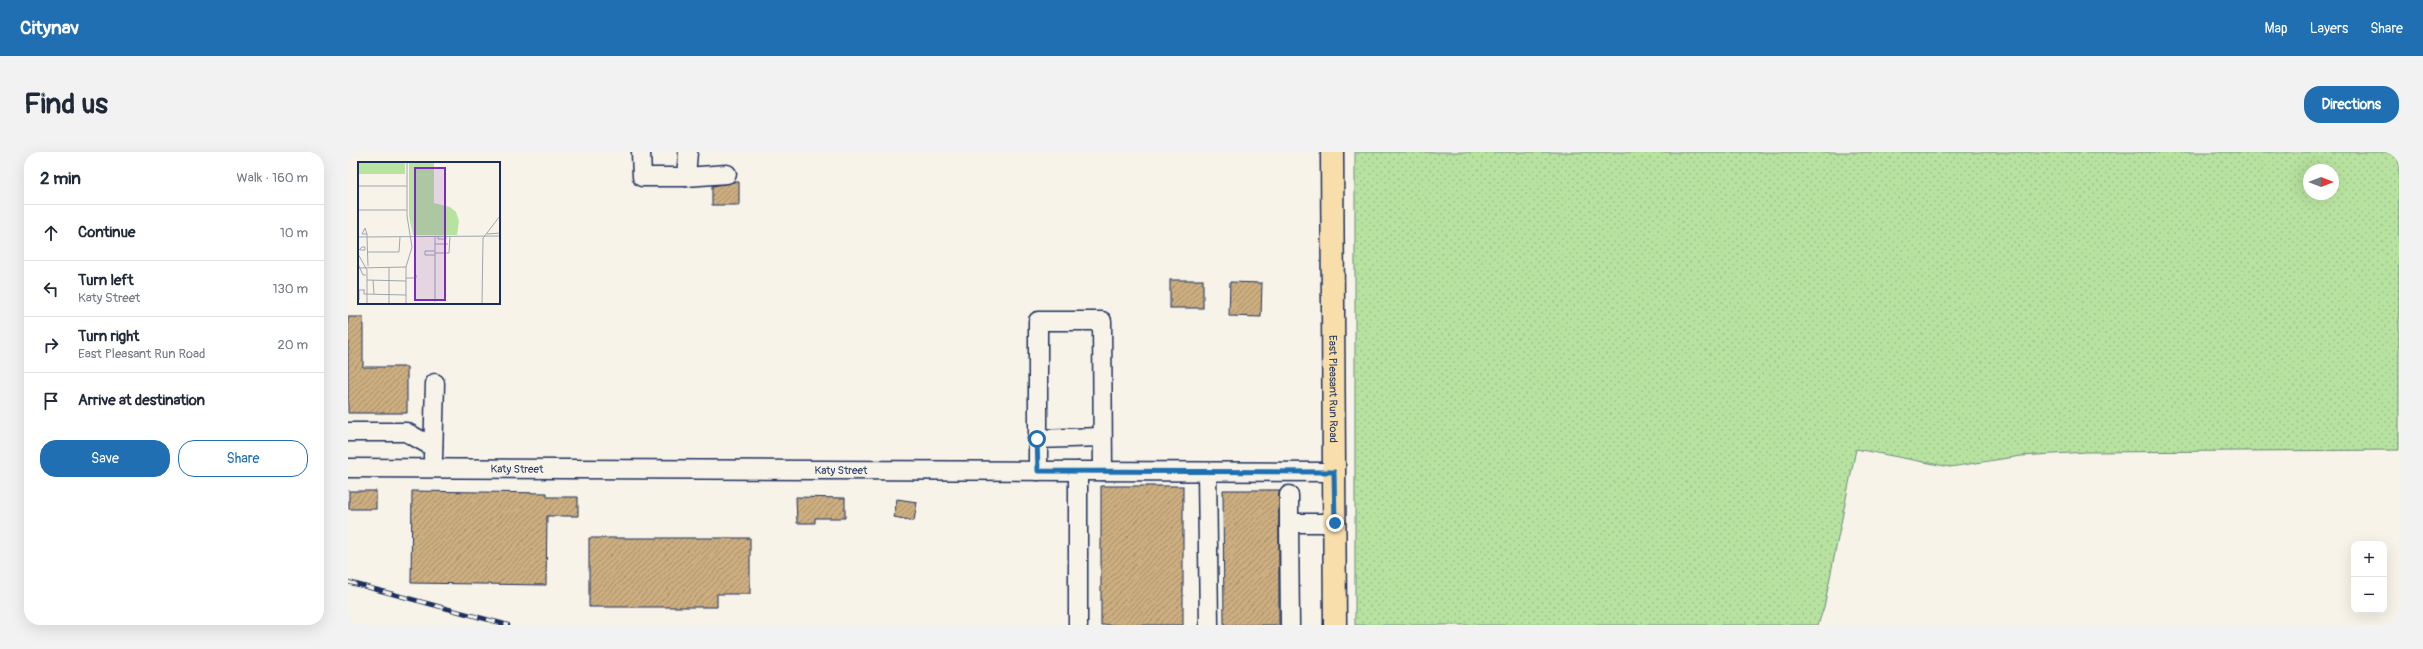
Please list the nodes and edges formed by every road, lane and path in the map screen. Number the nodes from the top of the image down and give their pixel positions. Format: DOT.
graph roads {
  1 [pos="641,152"];
  2 [pos="688,152"];
  3 [pos="1332,152"];
  4 [pos="727,174"];
  5 [pos="686,177"];
  6 [pos="435,383"];
  7 [pos="348,432"];
  8 [pos="1102,437"];
  9 [pos="1037,439"];
  10 [pos="433,447"];
  11 [pos="348,468"];
  12 [pos="432,468"];
  13 [pos="1038,471"];
  14 [pos="1078,471"];
  15 [pos="1103,471"];
  16 [pos="1207,472"];
  17 [pos="1334,472"];
  18 [pos="1289,495"];
  19 [pos="1289,523"];
  20 [pos="1335,523"];
  21 [pos="1078,625"];
  22 [pos="1209,625"];
  23 [pos="1290,625"];
  24 [pos="1335,625"];
  1 -- 5 [label="street"];
  2 -- 5 [label="street"];
  3 -- 17 [label="main road, East Pleasant Run Road"];
  4 -- 5 [label="street"];
  6 -- 10 [label="street"];
  7 -- 10 [label="street"];
  8 -- 9 [label="street"];
  8 -- 9 [label="street"];
  8 -- 15 [label="street"];
  9 -- 13 [label="street"];
  10 -- 12 [label="street"];
  11 -- 12 [label="street, Katy Street"];
  12 -- 13 [label="street, Katy Street"];
  13 -- 14 [label="street, Katy Street"];
  14 -- 15 [label="street, Katy Street"];
  14 -- 21 [label="street"];
  15 -- 16 [label="street, Katy Street"];
  16 -- 17 [label="street, Katy Street"];
  16 -- 22 [label="street"];
  17 -- 20 [label="main road, East Pleasant Run Road"];
  18 -- 19 [label="street"];
  19 -- 20 [label="street"];
  19 -- 23 [label="street"];
  20 -- 24 [label="main road, East Pleasant Run Road"];
}
